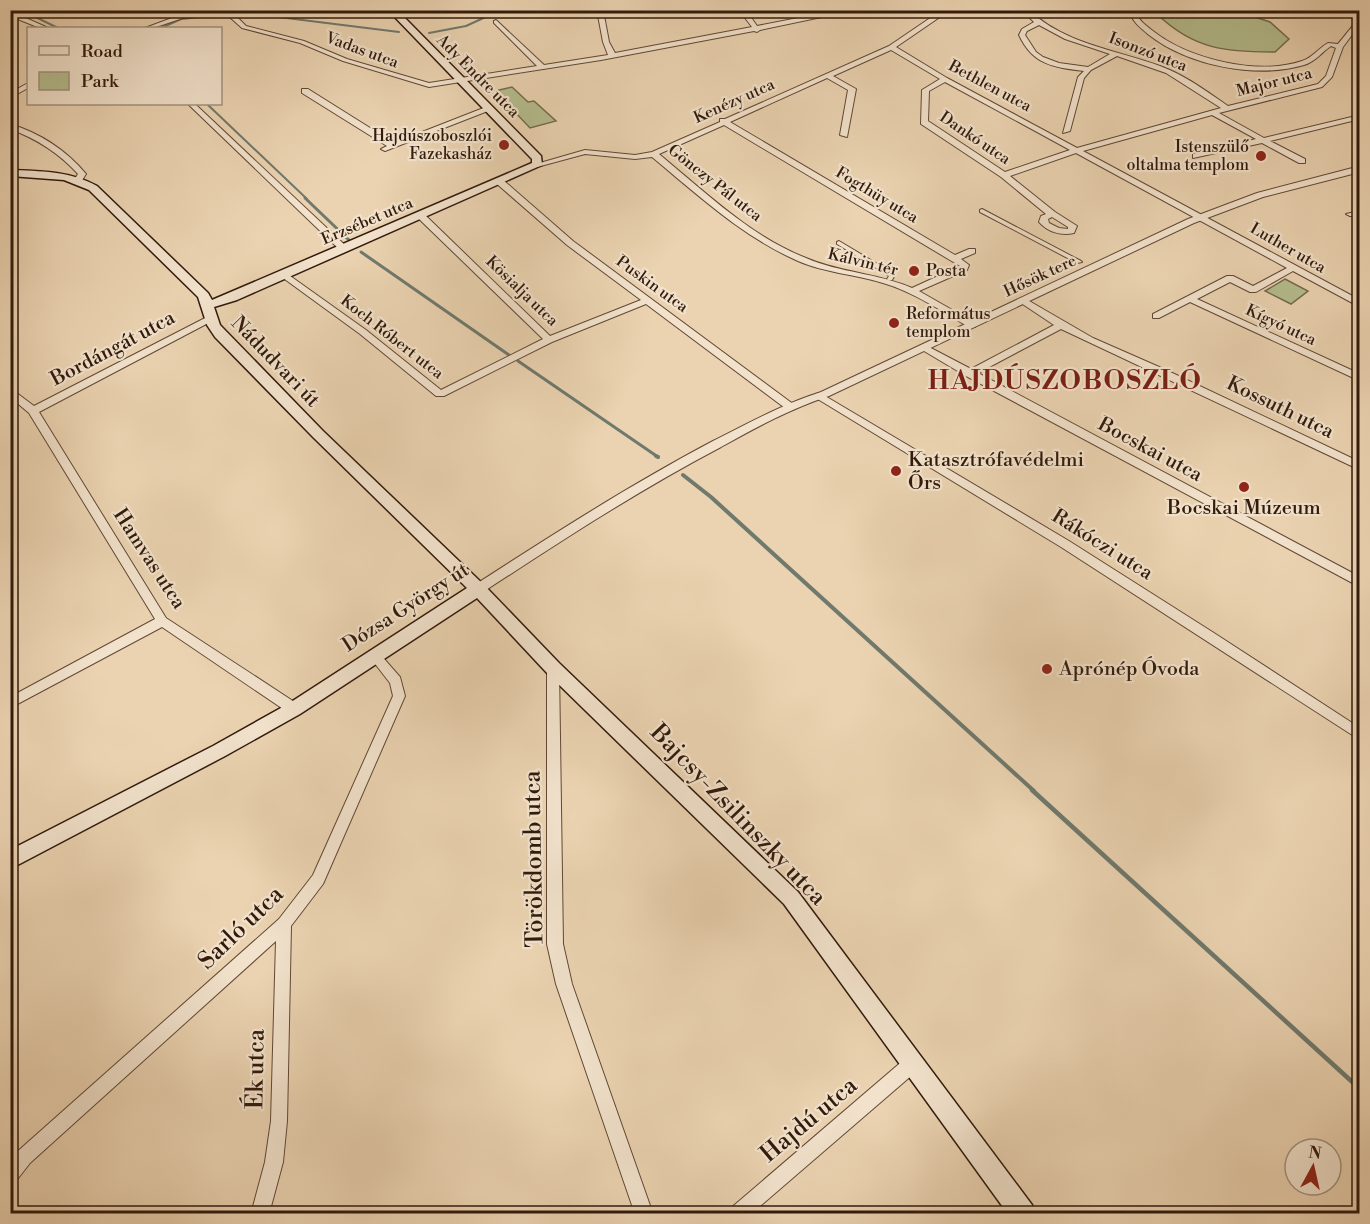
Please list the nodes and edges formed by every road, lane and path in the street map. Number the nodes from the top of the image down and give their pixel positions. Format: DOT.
graph roads {
  1 [pos="224,10"];
  2 [pos="392,10"];
  3 [pos="600,10"];
  4 [pos="742,10"];
  5 [pos="852,10"];
  6 [pos="947,10"];
  7 [pos="1025,10"];
  8 [pos="1131,11"];
  9 [pos="10,13"];
  10 [pos="1359,20"];
  11 [pos="496,22"];
  12 [pos="1038,23"];
  13 [pos="42,27"];
  14 [pos="151,27"];
  15 [pos="757,30"];
  16 [pos="891,47"];
  17 [pos="1340,48"];
  18 [pos="1118,53"];
  19 [pos="612,55"];
  20 [pos="542,68"];
  21 [pos="1089,69"];
  22 [pos="826,75"];
  23 [pos="945,79"];
  24 [pos="460,82"];
  25 [pos="27,86"];
  26 [pos="305,91"];
  27 [pos="10,96"];
  28 [pos="192,105"];
  29 [pos="1227,108"];
  30 [pos="489,109"];
  31 [pos="1214,113"];
  32 [pos="1359,117"];
  33 [pos="723,121"];
  34 [pos="10,126"];
  35 [pos="1066,131"];
  36 [pos="844,135"];
  37 [pos="1260,140"];
  38 [pos="1077,150"];
  39 [pos="654,154"];
  40 [pos="1196,156"];
  41 [pos="1302,161"];
  42 [pos="537,165"];
  43 [pos="1359,169"];
  44 [pos="10,173"];
  45 [pos="1004,175"];
  46 [pos="78,180"];
  47 [pos="500,182"];
  48 [pos="982,211"];
  49 [pos="1359,213"];
  50 [pos="1052,214"];
  51 [pos="1350,214"];
  52 [pos="421,216"];
  53 [pos="1202,217"];
  54 [pos="839,243"];
  55 [pos="344,249"];
  56 [pos="972,251"];
  57 [pos="10,257"];
  58 [pos="799,258"];
  59 [pos="954,258"];
  60 [pos="1079,262"];
  61 [pos="1293,268"];
  62 [pos="283,275"];
  63 [pos="10,277"];
  64 [pos="890,279"];
  65 [pos="914,291"];
  66 [pos="1359,295"];
  67 [pos="1344,298"];
  68 [pos="1190,299"];
  69 [pos="649,300"];
  70 [pos="1024,301"];
  71 [pos="1359,304"];
  72 [pos="208,312"];
  73 [pos="1156,316"];
  74 [pos="972,325"];
  75 [pos="1061,326"];
  76 [pos="549,340"];
  77 [pos="924,348"];
  78 [pos="969,374"];
  79 [pos="1359,378"];
  80 [pos="10,391"];
  81 [pos="823,395"];
  82 [pos="789,406"];
  83 [pos="33,411"];
  84 [pos="1359,467"];
  85 [pos="1359,583"];
  86 [pos="477,589"];
  87 [pos="162,621"];
  88 [pos="375,656"];
  89 [pos="553,668"];
  90 [pos="10,703"];
  91 [pos="294,709"];
  92 [pos="1359,733"];
  93 [pos="10,860"];
  94 [pos="284,924"];
  95 [pos="912,1064"];
  96 [pos="10,1175"];
  97 [pos="1018,1210"];
  98 [pos="260,1214"];
  99 [pos="644,1214"];
  100 [pos="737,1214"];
  1 -- 14 [label="street"];
  1 -- 24 [label="street, Vadas utca"];
  2 -- 24 [label="main road, Ady Endre utca"];
  3 -- 19 [label="street"];
  4 -- 15 [label="street"];
  5 -- 15 [label="street, Vadas utca"];
  6 -- 16 [label="street, Kenézy utca"];
  7 -- 12 [label="street, Isonzó utca"];
  8 -- 17 [label="street, Major utca"];
  9 -- 13 [label="street"];
  10 -- 17 [label="street, Major utca"];
  11 -- 20 [label="street"];
  12 -- 18 [label="street, Isonzó utca"];
  12 -- 21 [label="street"];
  15 -- 19 [label="street, Vadas utca"];
  16 -- 22 [label="street, Kenézy utca"];
  16 -- 23 [label="street, Bethlen utca"];
  17 -- 29 [label="street, Major utca"];
  18 -- 21 [label="street"];
  18 -- 29 [label="street, Isonzó utca"];
  19 -- 20 [label="street, Vadas utca"];
  20 -- 24 [label="street, Vadas utca"];
  21 -- 35 [label="street"];
  22 -- 33 [label="street, Kenézy utca"];
  22 -- 36 [label="street"];
  23 -- 38 [label="street, Bethlen utca"];
  23 -- 45 [label="street, Dankó utca"];
  24 -- 30 [label="main road, Ady Endre utca"];
  25 -- 27 [label="street"];
  26 -- 30 [label="street"];
  28 -- 55 [label="street"];
  29 -- 31 [label="street, Major utca"];
  30 -- 42 [label="main road, Ady Endre utca"];
  31 -- 37 [label="street"];
  31 -- 38 [label="street, Major utca"];
  32 -- 37 [label="street"];
  33 -- 39 [label="street, Kenézy utca"];
  33 -- 59 [label="street, Fogthüy utca"];
  34 -- 46 [label="street"];
  37 -- 40 [label="street"];
  37 -- 41 [label="street"];
  38 -- 45 [label="street"];
  38 -- 53 [label="street, Bethlen utca"];
  39 -- 42 [label="street, Gönczy Pál utca"];
  39 -- 58 [label="street, Gönczy Pál utca"];
  42 -- 47 [label="main road, Erzsébet utca"];
  43 -- 53 [label="street, Hősök tere"];
  44 -- 46 [label="main road, Nádudvari út"];
  45 -- 50 [label="street, Dankó utca"];
  46 -- 72 [label="main road, Nádudvari út"];
  47 -- 52 [label="main road, Erzsébet utca"];
  47 -- 69 [label="street, Puskin utca"];
  48 -- 60 [label="street"];
  49 -- 51 [label="street"];
  52 -- 55 [label="main road, Erzsébet utca"];
  52 -- 76 [label="street, Kösialja utca"];
  53 -- 61 [label="street, Luther utca"];
  53 -- 70 [label="street, Hősök tere"];
  54 -- 64 [label="street"];
  55 -- 62 [label="main road, Erzsébet utca"];
  56 -- 59 [label="street"];
  57 -- 63 [label="street"];
  58 -- 65 [label="street, Kálvin tér"];
  59 -- 65 [label="street"];
  61 -- 67 [label="street, Luther utca"];
  61 -- 68 [label="street"];
  62 -- 72 [label="main road, Erzsébet utca"];
  62 -- 76 [label="street, Koch Róbert utca"];
  65 -- 74 [label="street, Kálvin tér"];
  66 -- 67 [label="street"];
  67 -- 71 [label="street, Luther utca"];
  68 -- 73 [label="street"];
  68 -- 79 [label="street, Kígyó utca"];
  69 -- 76 [label="street, Kösialja utca"];
  69 -- 82 [label="street, Puskin utca"];
  70 -- 74 [label="street, Hősök tere"];
  70 -- 75 [label="street, Kossuth utca"];
  72 -- 83 [label="street, Bordángát utca"];
  72 -- 86 [label="main road, Nádudvari út"];
  74 -- 77 [label="street, Hősök tere"];
  75 -- 78 [label="street"];
  75 -- 84 [label="street, Kossuth utca"];
  77 -- 78 [label="street, Bocskai utca"];
  77 -- 81 [label="street, Hősök tere"];
  78 -- 85 [label="street, Bocskai utca"];
  80 -- 83 [label="street, Hamvas utca"];
  81 -- 82 [label="street, Dózsa György út"];
  81 -- 92 [label="street, Rákóczi utca"];
  82 -- 86 [label="street, Dózsa György út"];
  83 -- 87 [label="street, Hamvas utca"];
  86 -- 88 [label="main road, Dózsa György út"];
  86 -- 89 [label="main road, Bajcsy-Zsilinszky utca"];
  87 -- 90 [label="street"];
  87 -- 91 [label="street, Hamvas utca"];
  88 -- 91 [label="main road, Dózsa György út"];
  88 -- 94 [label="street, Sarló utca"];
  89 -- 95 [label="main road, Bajcsy-Zsilinszky utca"];
  89 -- 99 [label="street, Törökdomb utca"];
  91 -- 93 [label="main road, Dózsa György út"];
  94 -- 96 [label="street, Sarló utca"];
  94 -- 98 [label="street, Ék utca"];
  95 -- 97 [label="main road, Bajcsy-Zsilinszky utca"];
  95 -- 100 [label="street, Hajdú utca"];
}
